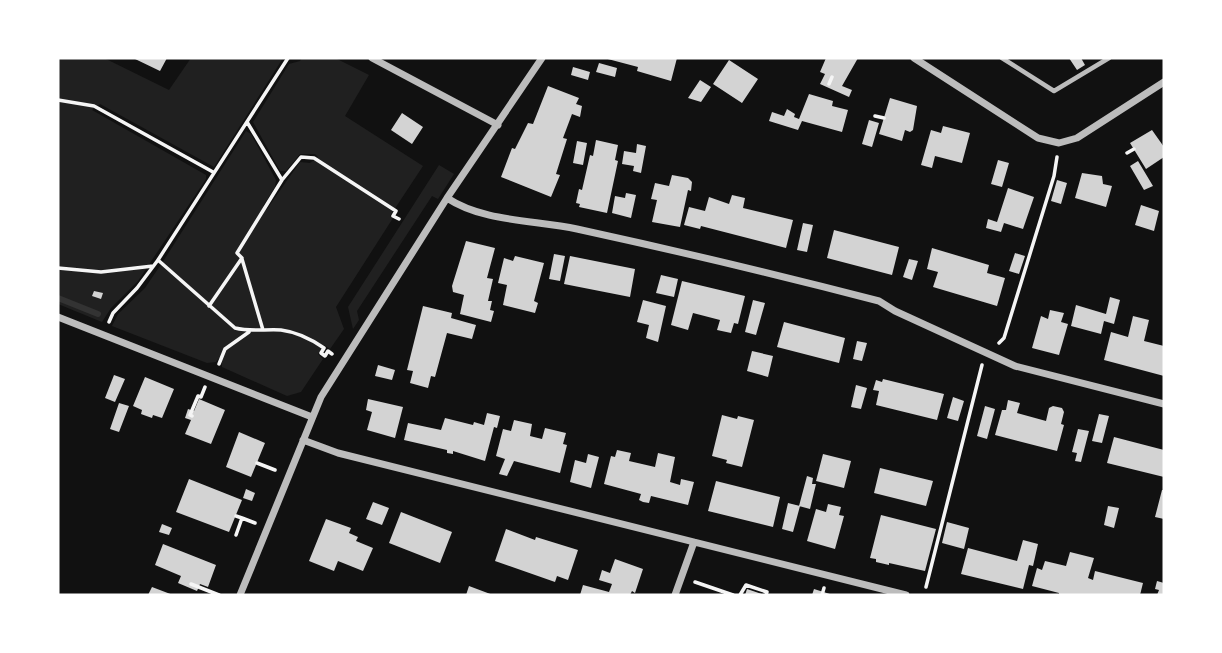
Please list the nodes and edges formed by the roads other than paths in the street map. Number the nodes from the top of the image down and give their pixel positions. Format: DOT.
graph roads {
  1 [pos="372,58"];
  2 [pos="392,58"];
  3 [pos="542,58"];
  4 [pos="914,58"];
  5 [pos="1002,58"];
  6 [pos="1109,58"];
  7 [pos="924,60"];
  8 [pos="387,66"];
  9 [pos="1164,82"];
  10 [pos="498,125"];
  11 [pos="447,198"];
  12 [pos="58,317"];
  13 [pos="1164,404"];
  14 [pos="312,417"];
  15 [pos="303,440"];
  16 [pos="694,542"];
  17 [pos="240,595"];
  18 [pos="676,595"];
  19 [pos="906,595"];
  1 -- 8 [label="street"];
  2 -- 8 [label="lane"];
  3 -- 10 [label="street"];
  4 -- 7 [label="street"];
  5 -- 6 [label="lane"];
  7 -- 9 [label="street"];
  8 -- 10 [label="street"];
  10 -- 11 [label="street"];
  11 -- 13 [label="street"];
  11 -- 14 [label="street"];
  12 -- 14 [label="street"];
  14 -- 15 [label="street"];
  15 -- 16 [label="street"];
  15 -- 17 [label="street"];
  16 -- 18 [label="street"];
  16 -- 19 [label="street"];
}
